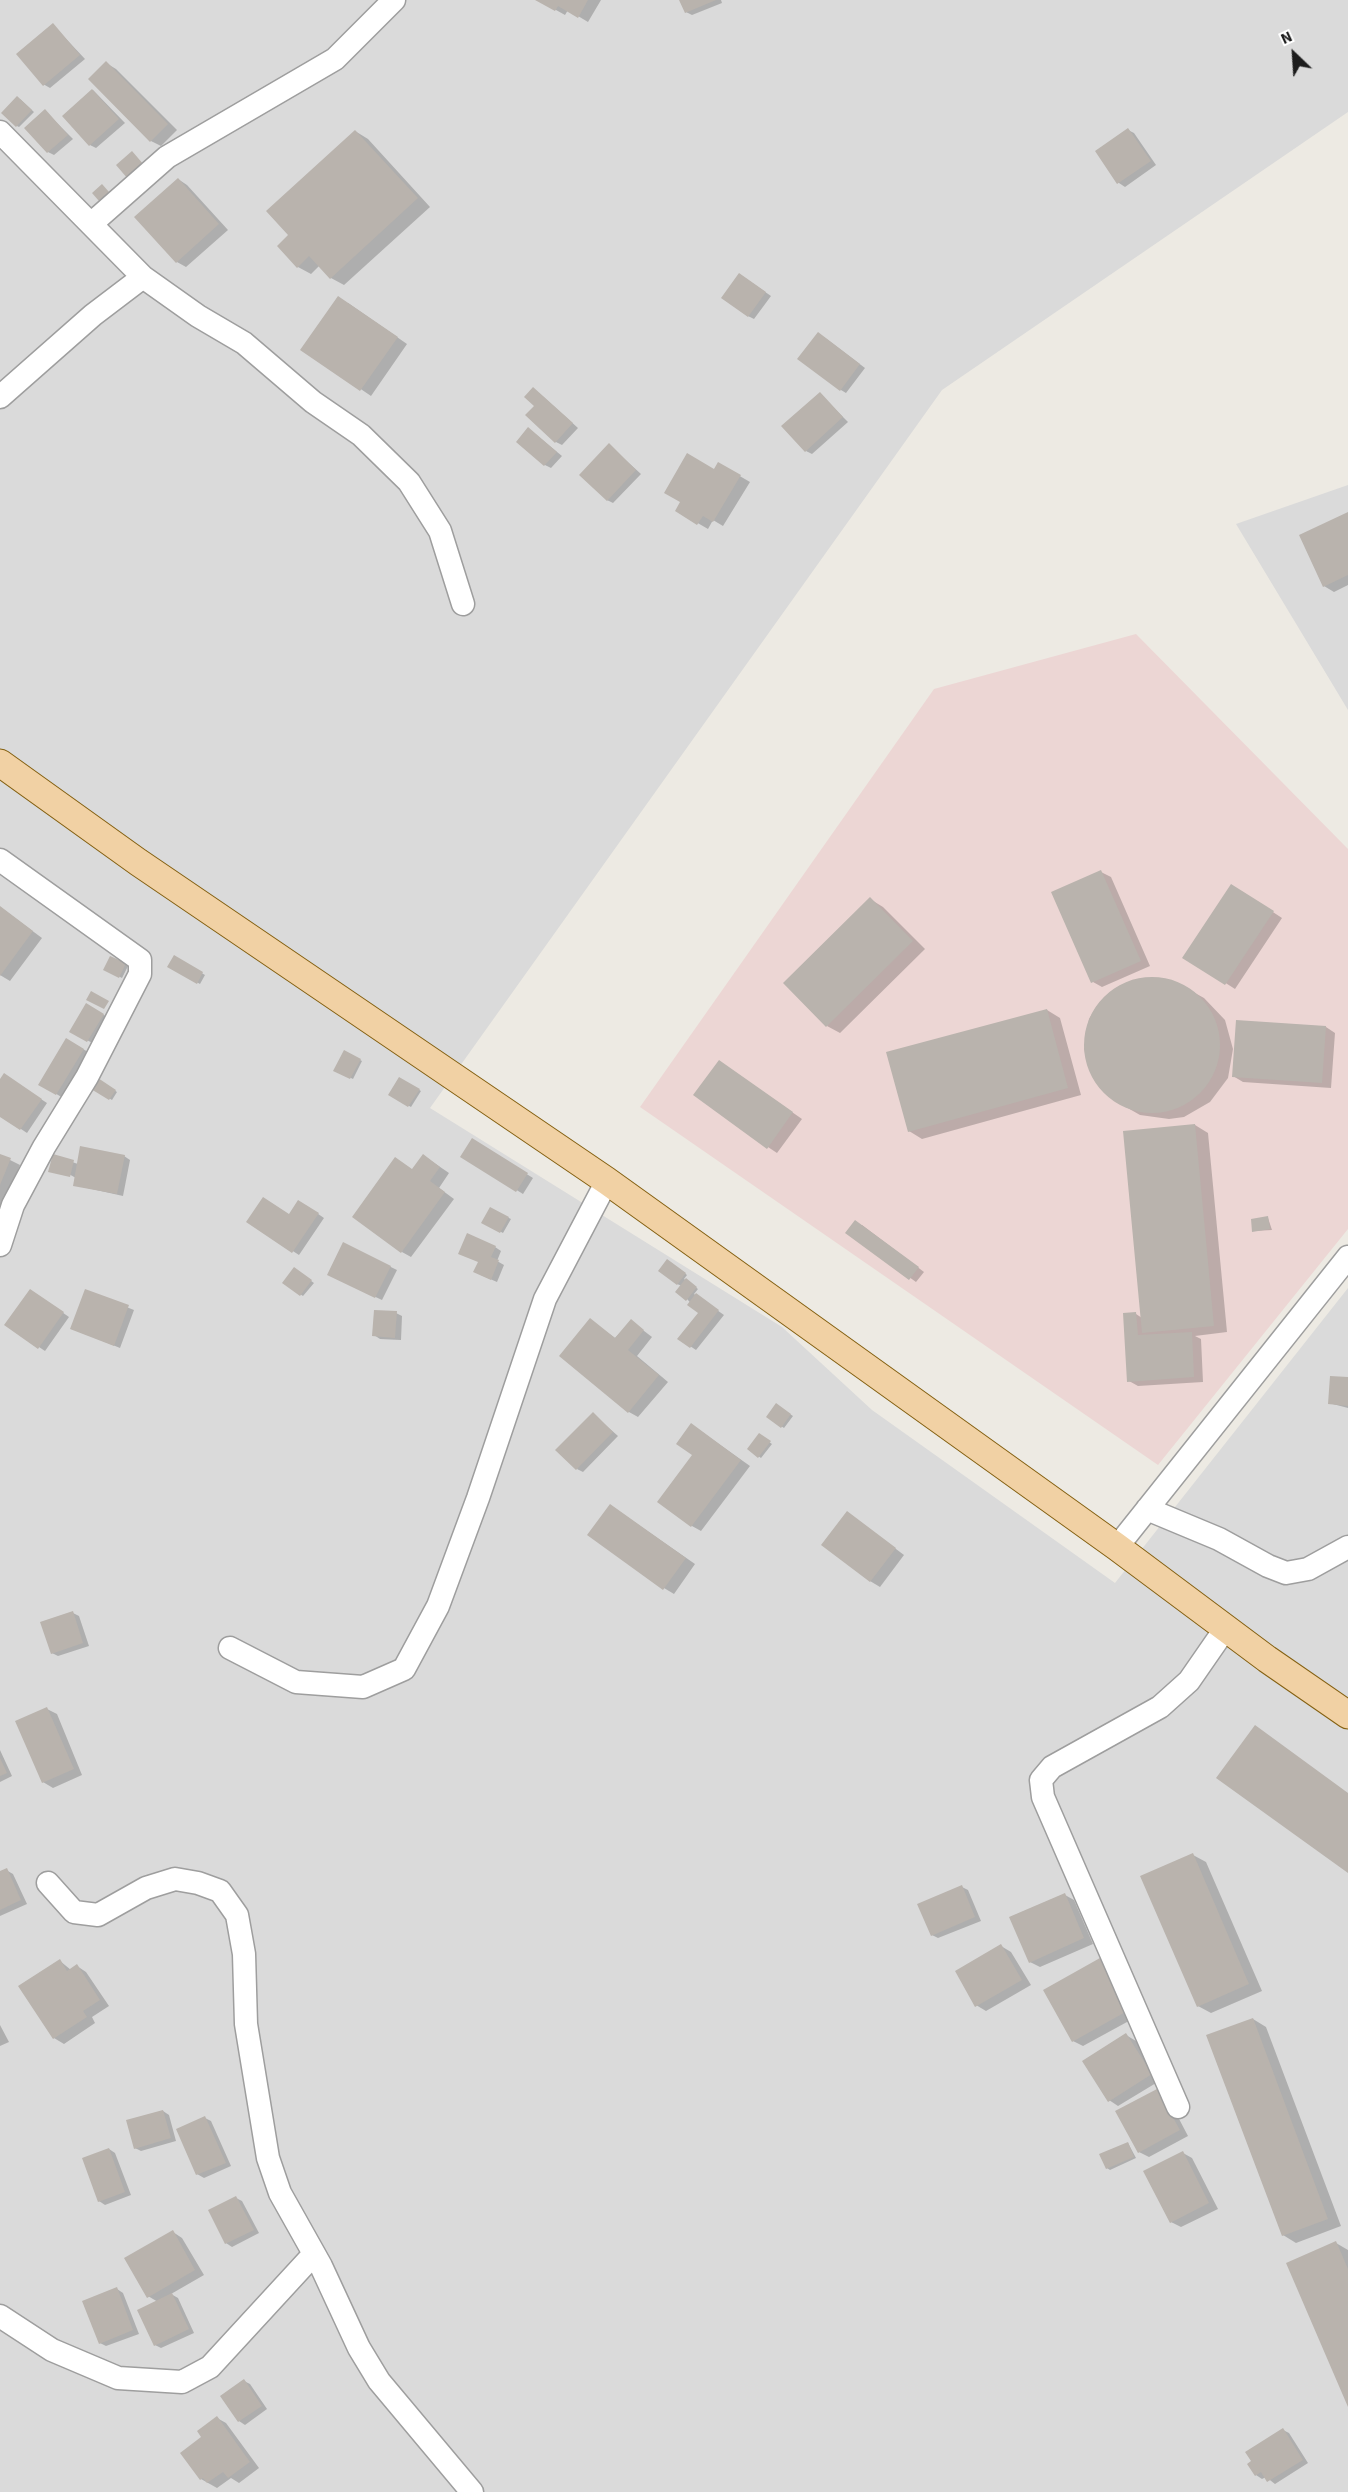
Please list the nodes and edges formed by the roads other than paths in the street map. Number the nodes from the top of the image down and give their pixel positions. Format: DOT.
graph roads {
  1 [pos="394,0"];
  2 [pos="0,132"];
  3 [pos="91,224"];
  4 [pos="143,277"];
  5 [pos="0,397"];
  6 [pos="463,604"];
  7 [pos="0,763"];
  8 [pos="0,860"];
  9 [pos="607,1181"];
  10 [pos="0,1245"];
  11 [pos="1348,1257"];
  12 [pos="1147,1509"];
  13 [pos="1117,1547"];
  14 [pos="1348,1547"];
  15 [pos="1225,1629"];
  16 [pos="230,1647"];
  17 [pos="1348,1714"];
  18 [pos="48,1883"];
  19 [pos="1178,2107"];
  20 [pos="314,2254"];
  21 [pos="0,2316"];
  22 [pos="472,2492"];
  1 -- 3 [label="street"];
  2 -- 3 [label="street"];
  3 -- 4 [label="street"];
  4 -- 5 [label="street"];
  4 -- 6 [label="street"];
  7 -- 9 [label="main road"];
  8 -- 10 [label="street"];
  9 -- 13 [label="main road"];
  9 -- 16 [label="street"];
  11 -- 12 [label="street"];
  12 -- 13 [label="street"];
  12 -- 14 [label="street"];
  13 -- 15 [label="main road"];
  15 -- 17 [label="main road"];
  15 -- 19 [label="street"];
  18 -- 20 [label="street"];
  20 -- 21 [label="street"];
  20 -- 22 [label="street"];
}
